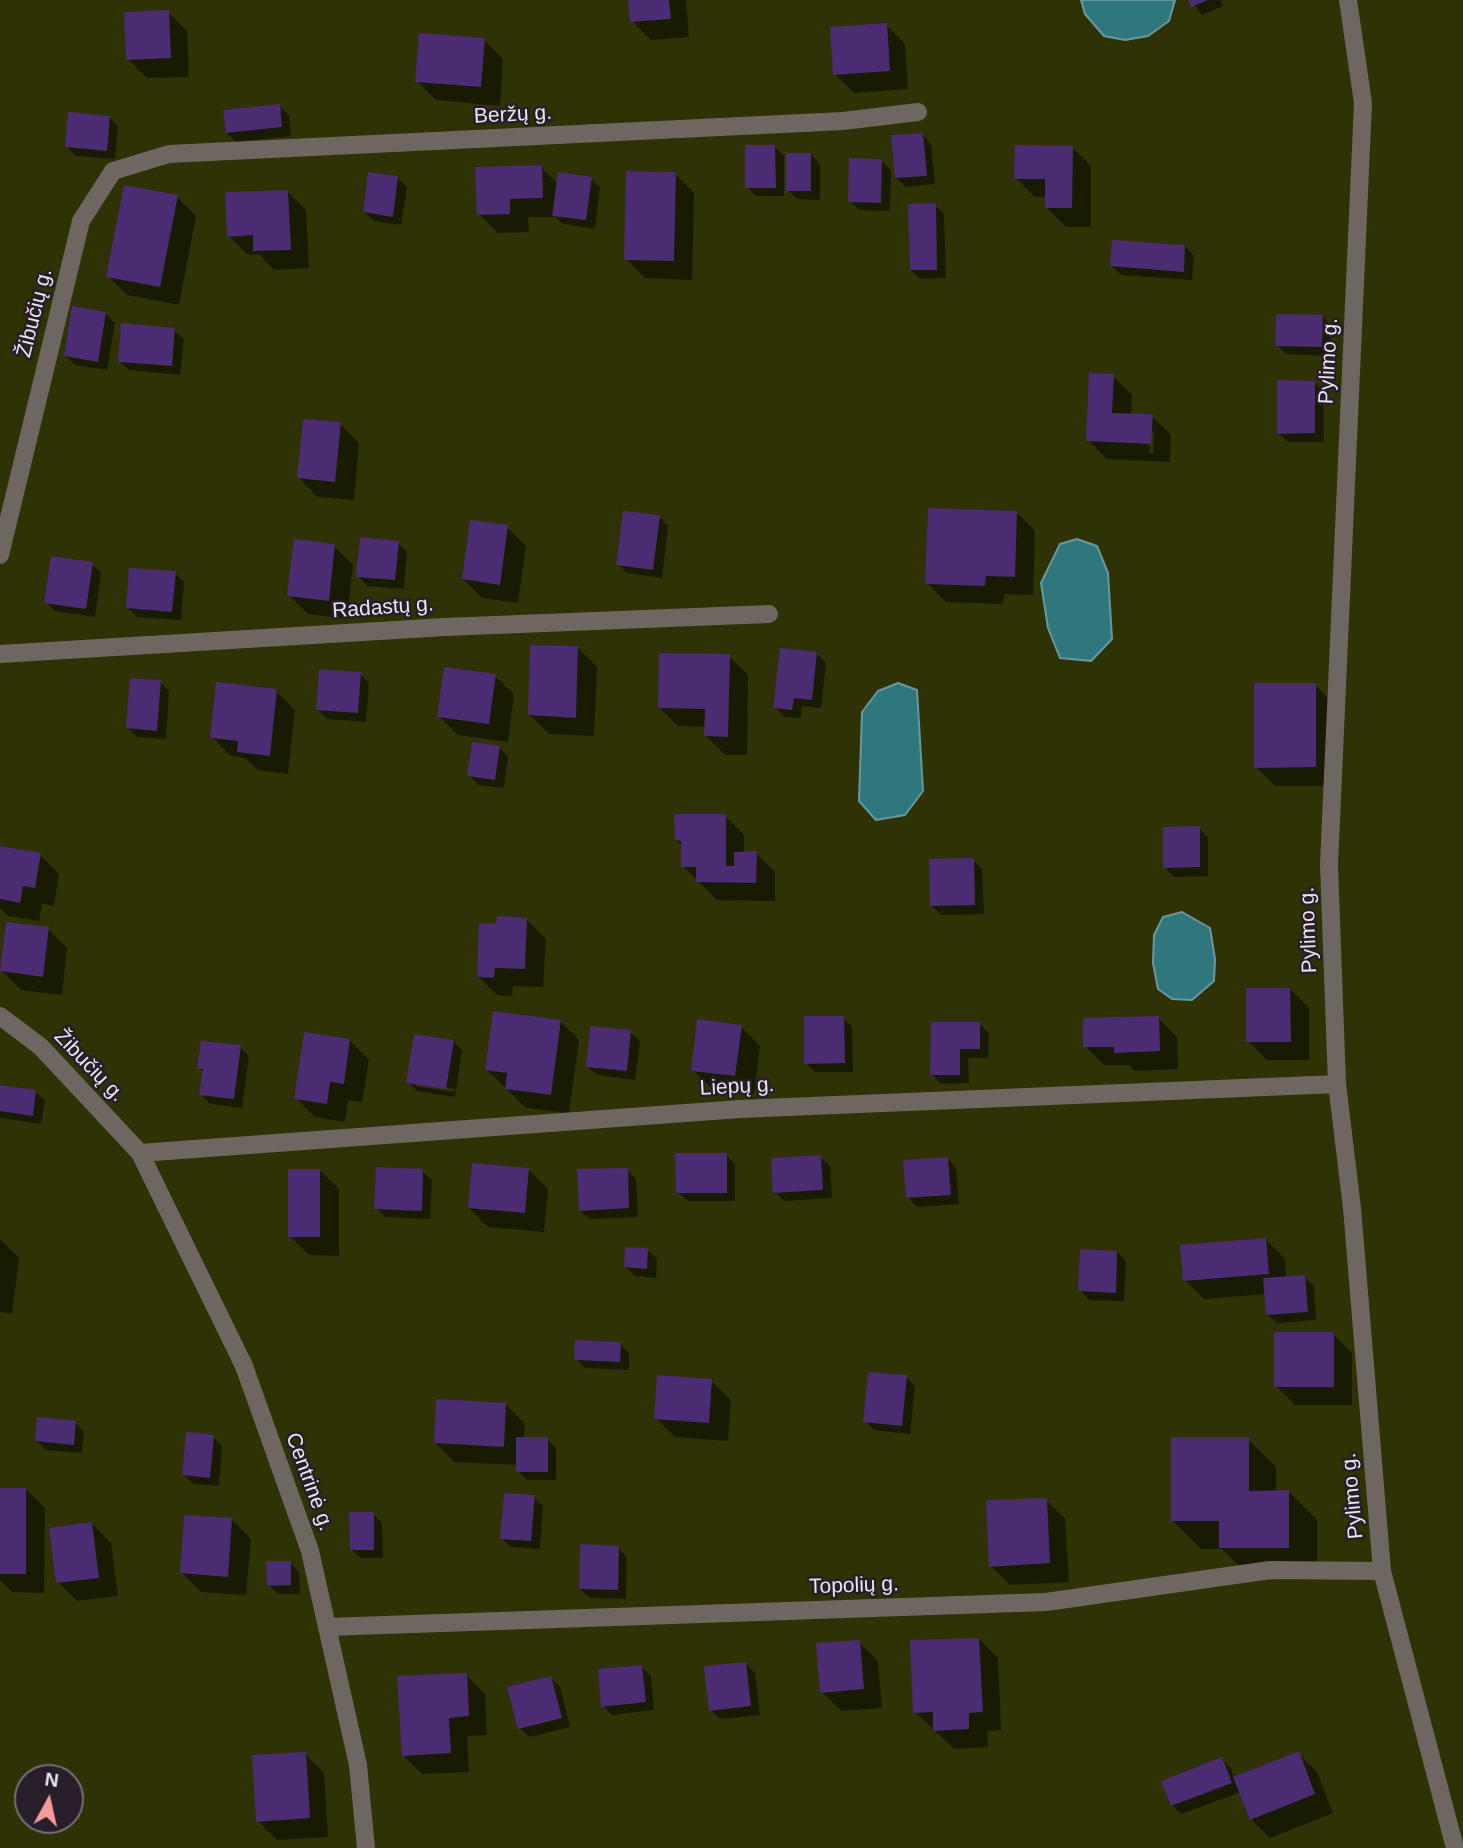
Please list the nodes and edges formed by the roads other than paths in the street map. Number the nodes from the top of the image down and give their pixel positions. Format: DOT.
graph roads {
  1 [pos="1348,0"];
  2 [pos="918,112"];
  3 [pos="113,171"];
  4 [pos="0,555"];
  5 [pos="769,614"];
  6 [pos="0,654"];
  7 [pos="0,1016"];
  8 [pos="1337,1084"];
  9 [pos="140,1153"];
  10 [pos="1382,1571"];
  11 [pos="327,1627"];
  12 [pos="366,1848"];
  13 [pos="1455,1848"];
  1 -- 8 [label="street, Pylimo g."];
  2 -- 3 [label="street, Beržų g."];
  3 -- 4 [label="street, Žibučių g."];
  5 -- 6 [label="street, Radastų g."];
  7 -- 9 [label="street, Žibučių g."];
  8 -- 9 [label="street, Liepų g."];
  8 -- 10 [label="street, Pylimo g."];
  9 -- 11 [label="street, Centrinė g."];
  10 -- 11 [label="street, Topolių g."];
  10 -- 13 [label="street, Pylimo g."];
  11 -- 12 [label="street, Centrinė g."];
}
